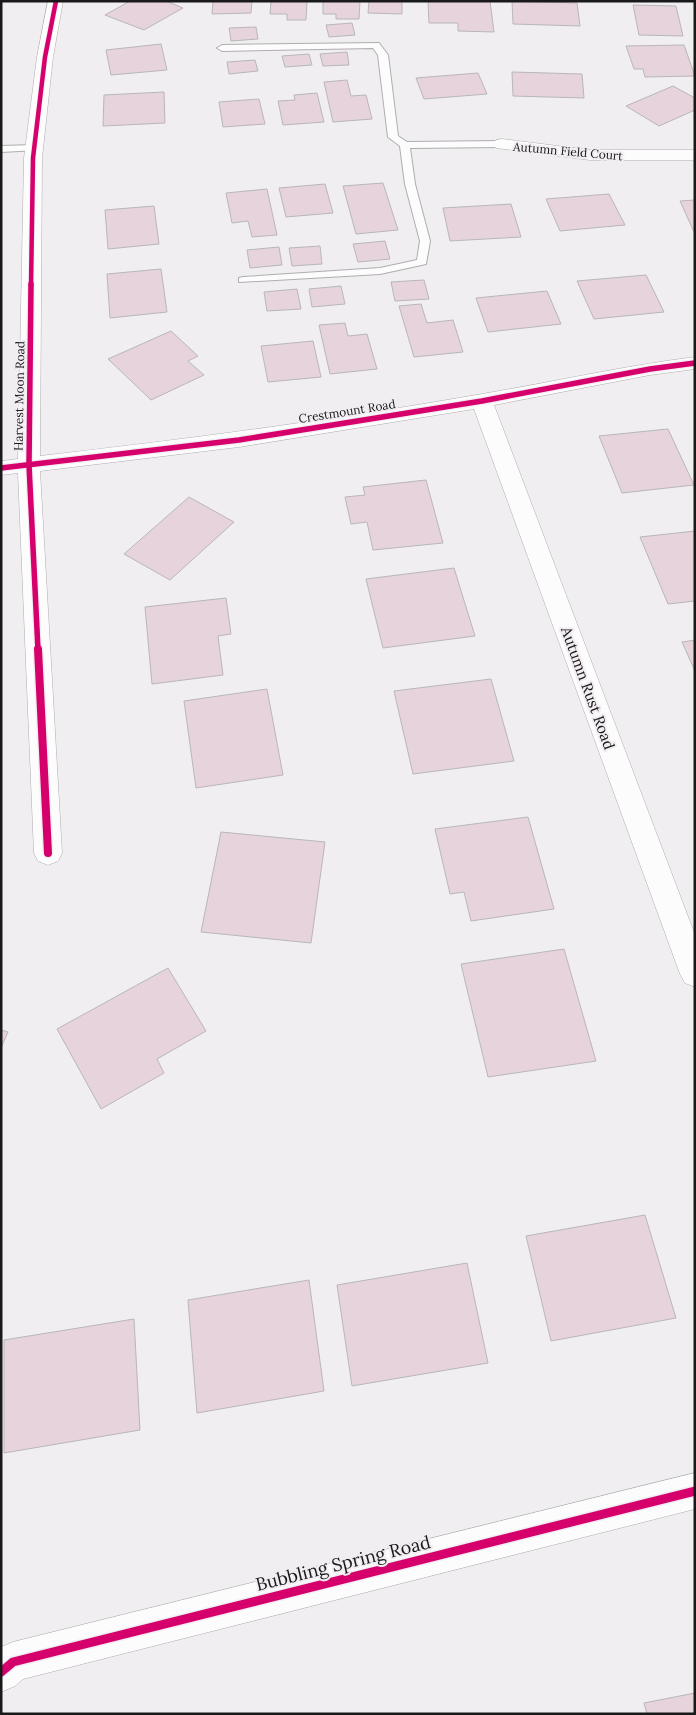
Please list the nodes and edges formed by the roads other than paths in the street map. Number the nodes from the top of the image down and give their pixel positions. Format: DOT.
graph roads {
  1 [pos="56,1"];
  2 [pos="222,48"];
  3 [pos="502,144"];
  4 [pos="405,145"];
  5 [pos="34,148"];
  6 [pos="1,150"];
  7 [pos="695,155"];
  8 [pos="243,280"];
  9 [pos="695,363"];
  10 [pos="482,401"];
  11 [pos="29,465"];
  12 [pos="1,468"];
  13 [pos="48,853"];
  14 [pos="695,974"];
  15 [pos="695,1491"];
  16 [pos="1,1672"];
  1 -- 5 [label="street, Harvest Moon Road"];
  2 -- 4 [label="lane"];
  3 -- 4 [label="lane"];
  3 -- 7 [label="street, Autumn Field Court"];
  4 -- 8 [label="lane"];
  5 -- 6 [label="lane"];
  5 -- 11 [label="street, Harvest Moon Road"];
  9 -- 10 [label="street, Crestmount Road"];
  10 -- 11 [label="street, Crestmount Road"];
  10 -- 14 [label="street, Autumn Rust Road"];
  11 -- 12 [label="street, Crestmount Road"];
  11 -- 13 [label="street, Harvest Moon Road"];
  15 -- 16 [label="street, Bubbling Spring Road"];
}
